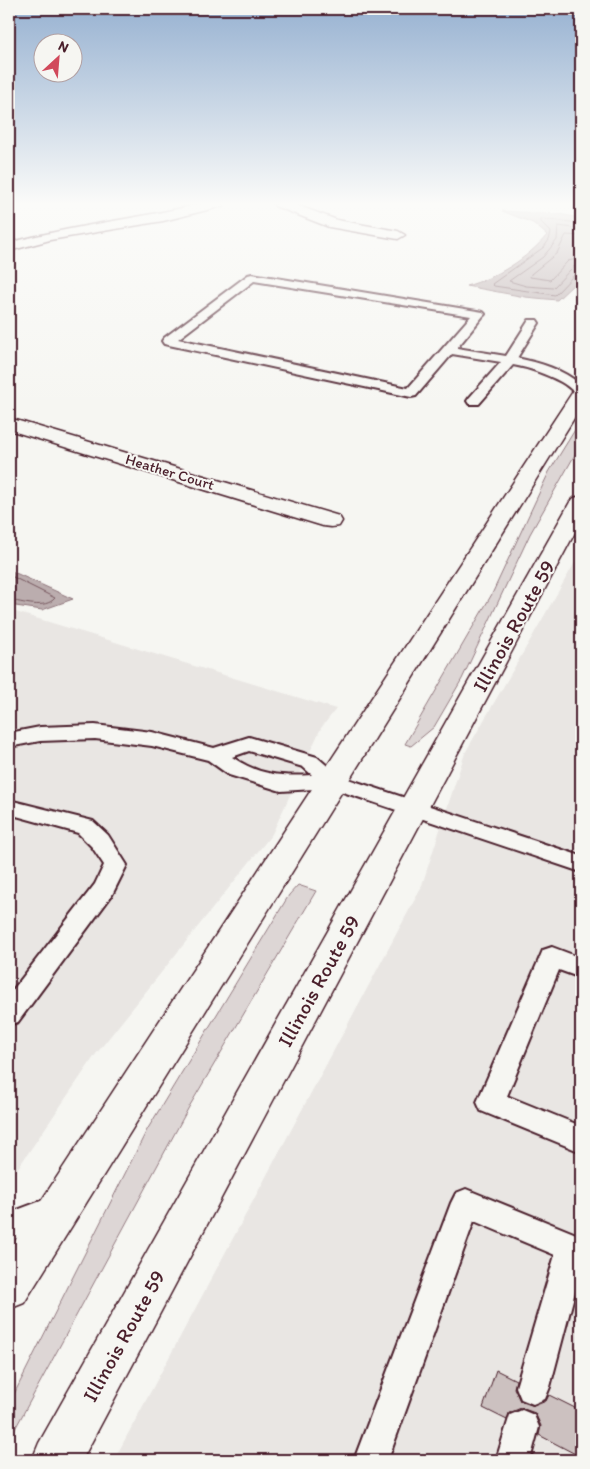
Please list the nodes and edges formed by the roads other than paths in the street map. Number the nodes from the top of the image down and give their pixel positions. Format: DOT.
graph roads {
  1 [pos="533,323"];
  2 [pos="449,350"];
  3 [pos="510,361"];
  4 [pos="536,366"];
  5 [pos="573,369"];
  6 [pos="581,392"];
  7 [pos="474,401"];
  8 [pos="9,424"];
  9 [pos="581,502"];
  10 [pos="331,521"];
  11 [pos="9,740"];
  12 [pos="215,755"];
  13 [pos="332,781"];
  14 [pos="9,807"];
  15 [pos="413,809"];
  16 [pos="581,864"];
  17 [pos="581,968"];
  18 [pos="9,1014"];
  19 [pos="581,1139"];
  20 [pos="61,1208"];
  21 [pos="9,1227"];
  22 [pos="576,1248"];
  23 [pos="9,1288"];
  24 [pos="533,1387"];
  25 [pos="522,1427"];
  26 [pos="56,1460"];
  27 [pos="371,1460"];
  28 [pos="513,1460"];
  1 -- 3 [label="lane"];
  2 -- 2 [label="lane"];
  2 -- 3 [label="lane"];
  3 -- 4 [label="lane"];
  3 -- 7 [label="lane"];
  4 -- 5 [label="lane"];
  4 -- 6 [label="lane"];
  6 -- 13 [label="main road"];
  8 -- 10 [label="main road, Heather Court"];
  9 -- 15 [label="main road, Illinois Route 59"];
  11 -- 12 [label="lane"];
  12 -- 13 [label="lane"];
  12 -- 13 [label="lane"];
  13 -- 15 [label="lane"];
  13 -- 20 [label="main road"];
  14 -- 18 [label="lane"];
  15 -- 16 [label="lane"];
  15 -- 26 [label="main road, Illinois Route 59"];
  17 -- 19 [label="lane"];
  20 -- 21 [label="lane"];
  20 -- 23 [label="main road"];
  22 -- 24 [label="lane"];
  22 -- 27 [label="lane"];
  25 -- 28 [label="lane"];
}
